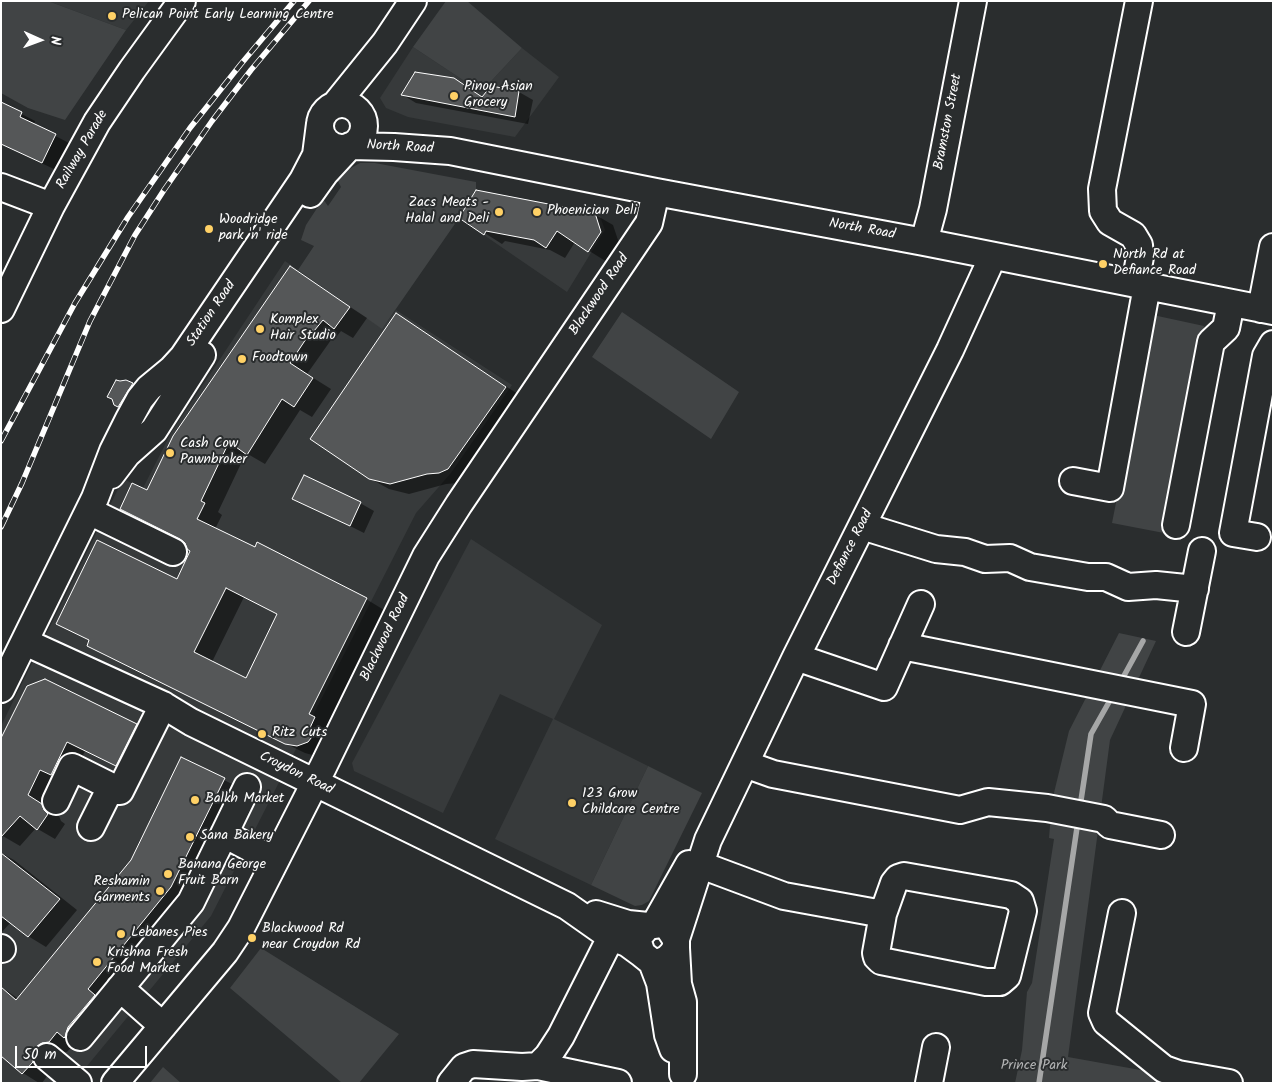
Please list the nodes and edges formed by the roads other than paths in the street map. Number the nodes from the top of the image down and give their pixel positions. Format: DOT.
graph roads {
  1 [pos="182,1"];
  2 [pos="413,1"];
  3 [pos="973,1"];
  4 [pos="1139,1"];
  5 [pos="385,43"];
  6 [pos="328,115"];
  7 [pos="363,118"];
  8 [pos="350,146"];
  9 [pos="450,152"];
  10 [pos="1,187"];
  11 [pos="656,192"];
  12 [pos="51,206"];
  13 [pos="924,242"];
  14 [pos="1273,247"];
  15 [pos="993,256"];
  16 [pos="1141,285"];
  17 [pos="1231,303"];
  18 [pos="1,309"];
  19 [pos="1267,310"];
  20 [pos="1273,344"];
  21 [pos="128,419"];
  22 [pos="154,430"];
  23 [pos="1073,481"];
  24 [pos="92,505"];
  25 [pos="1176,525"];
  26 [pos="862,526"];
  27 [pos="1257,537"];
  28 [pos="1202,551"];
  29 [pos="173,552"];
  30 [pos="1194,589"];
  31 [pos="921,604"];
  32 [pos="1186,632"];
  33 [pos="25,642"];
  34 [pos="902,646"];
  35 [pos="796,657"];
  36 [pos="1,688"];
  37 [pos="163,706"];
  38 [pos="1184,748"];
  39 [pos="745,764"];
  40 [pos="315,783"];
  41 [pos="111,787"];
  42 [pos="247,787"];
  43 [pos="56,801"];
  44 [pos="91,827"];
  45 [pos="224,834"];
  46 [pos="1161,835"];
  47 [pos="708,840"];
  48 [pos="275,861"];
  49 [pos="701,865"];
  50 [pos="567,906"];
  51 [pos="1122,913"];
  52 [pos="883,914"];
  53 [pos="651,925"];
  54 [pos="611,937"];
  55 [pos="676,944"];
  56 [pos="647,958"];
  57 [pos="120,988"];
  58 [pos="163,1026"];
  59 [pos="80,1037"];
  60 [pos="936,1047"];
  61 [pos="47,1057"];
  62 [pos="538,1066"];
  63 [pos="684,1078"];
  64 [pos="78,1083"];
  65 [pos="115,1083"];
  66 [pos="451,1083"];
  67 [pos="618,1083"];
  68 [pos="929,1083"];
  69 [pos="1229,1083"];
  1 -- 12 [label="street, Railway Parade"];
  2 -- 5 [label="street"];
  3 -- 13 [label="street, Bramston Street"];
  4 -- 16 [label="street"];
  5 -- 6 [label="street"];
  5 -- 7 [label="street"];
  6 -- 7 [label="street"];
  6 -- 8 [label="street"];
  6 -- 21 [label="street, Station Road"];
  7 -- 8 [label="street"];
  7 -- 9 [label="street, North Road"];
  8 -- 9 [label="street, North Road"];
  8 -- 22 [label="street, Station Road"];
  9 -- 11 [label="street, North Road"];
  10 -- 12 [label="street"];
  11 -- 13 [label="street, North Road"];
  11 -- 40 [label="street, Blackwood Road"];
  12 -- 18 [label="street, Railway Parade"];
  13 -- 15 [label="street, North Road"];
  14 -- 19 [label="street"];
  15 -- 16 [label="street, North Road"];
  15 -- 26 [label="street, Defiance Road"];
  16 -- 17 [label="street, North Road"];
  16 -- 23 [label="street"];
  17 -- 19 [label="street, North Road"];
  17 -- 25 [label="street"];
  20 -- 27 [label="street"];
  21 -- 22 [label="street"];
  21 -- 24 [label="street, Station Road"];
  22 -- 24 [label="street, Station Road"];
  24 -- 29 [label="street"];
  24 -- 33 [label="street, Station Road"];
  26 -- 30 [label="street"];
  26 -- 35 [label="street, Defiance Road"];
  28 -- 30 [label="street"];
  30 -- 32 [label="street"];
  31 -- 34 [label="street"];
  33 -- 36 [label="street, Station Road"];
  33 -- 37 [label="street, Croydon Road"];
  34 -- 35 [label="street"];
  34 -- 38 [label="street"];
  35 -- 39 [label="street, Defiance Road"];
  37 -- 40 [label="street, Croydon Road"];
  37 -- 41 [label="street"];
  39 -- 46 [label="street"];
  39 -- 47 [label="street, Defiance Road"];
  40 -- 48 [label="street, Blackwood Road"];
  40 -- 50 [label="street, Croydon Road"];
  41 -- 43 [label="street"];
  41 -- 44 [label="street"];
  42 -- 45 [label="street"];
  45 -- 48 [label="street"];
  45 -- 57 [label="street"];
  47 -- 49 [label="street, Defiance Road"];
  47 -- 53 [label="street, Defiance Road"];
  48 -- 58 [label="street, Blackwood Road"];
  49 -- 52 [label="street"];
  49 -- 55 [label="street, Defiance Road"];
  50 -- 53 [label="street, Croydon Road"];
  50 -- 54 [label="street, Croydon Road"];
  51 -- 69 [label="street"];
  52 -- 52 [label="street"];
  53 -- 55 [label="street"];
  53 -- 56 [label="street"];
  54 -- 56 [label="street, Croydon Road"];
  54 -- 62 [label="street"];
  55 -- 56 [label="street"];
  55 -- 63 [label="street, Defiance Road"];
  56 -- 63 [label="street, Defiance Road"];
  57 -- 58 [label="street"];
  57 -- 59 [label="street"];
  58 -- 65 [label="street, Blackwood Road"];
  60 -- 68 [label="street"];
  61 -- 64 [label="street"];
  62 -- 66 [label="street"];
  62 -- 67 [label="street"];
}
